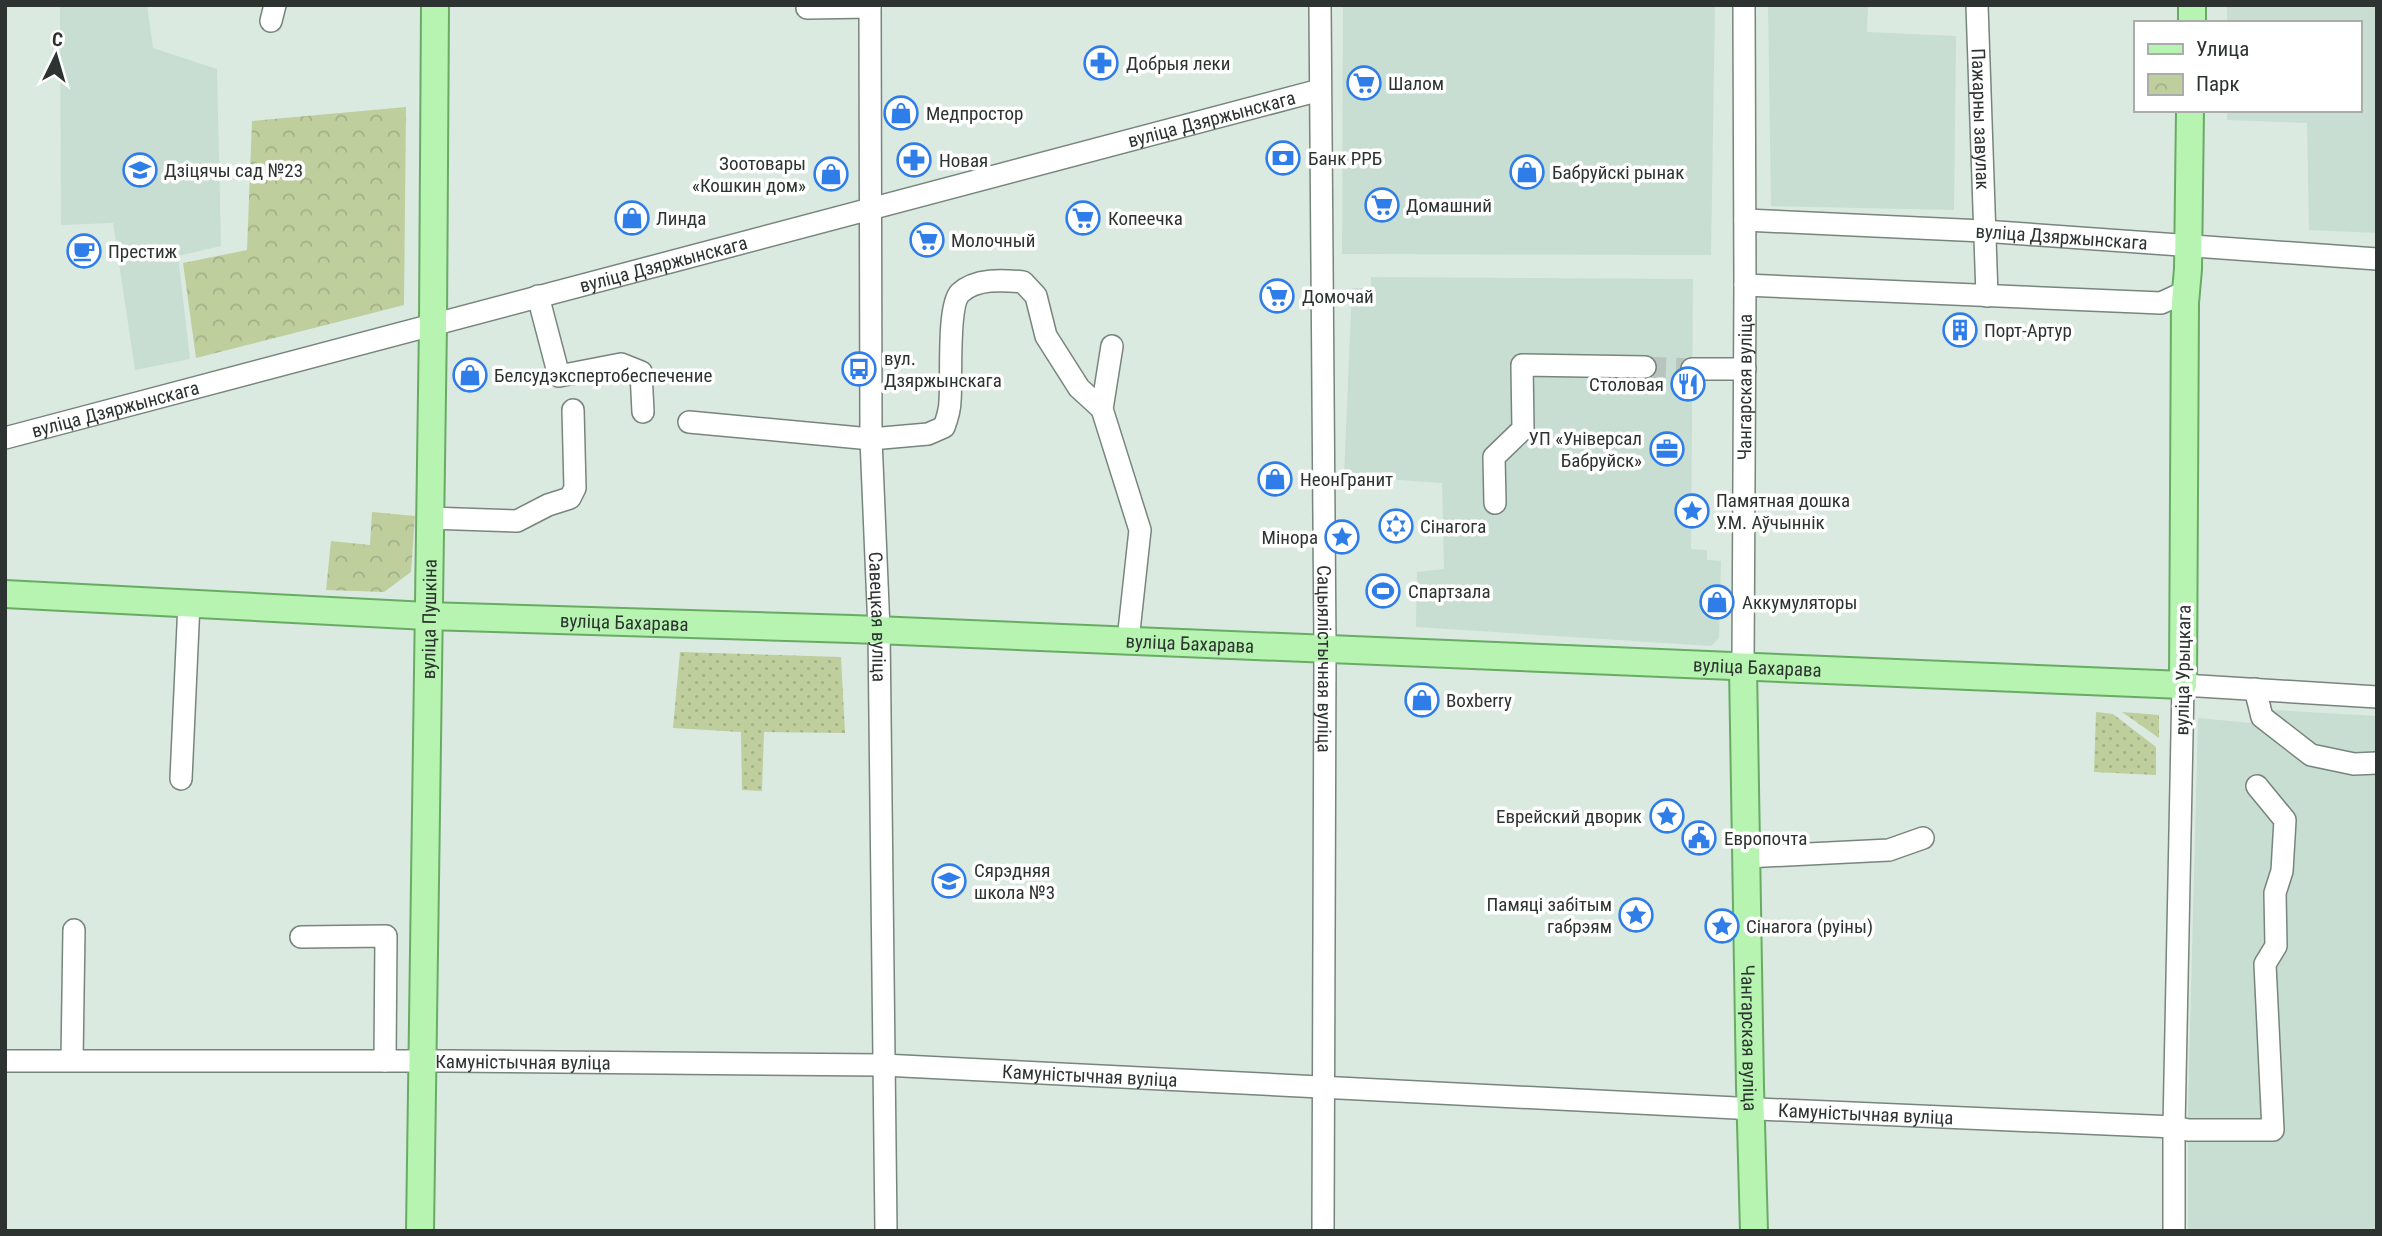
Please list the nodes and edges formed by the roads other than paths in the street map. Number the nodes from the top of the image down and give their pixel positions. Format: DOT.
graph roads {
  1 [pos="435,5"];
  2 [pos="1320,5"];
  3 [pos="1744,5"];
  4 [pos="1977,5"];
  5 [pos="870,6"];
  6 [pos="807,8"];
  7 [pos="1320,90"];
  8 [pos="2190,112"];
  9 [pos="870,209"];
  10 [pos="1745,220"];
  11 [pos="1983,231"];
  12 [pos="2188,246"];
  13 [pos="2377,259"];
  14 [pos="1745,285"];
  15 [pos="2187,291"];
  16 [pos="538,296"];
  17 [pos="1987,296"];
  18 [pos="433,323"];
  19 [pos="1112,346"];
  20 [pos="1645,368"];
  21 [pos="1692,369"];
  22 [pos="1745,369"];
  23 [pos="1102,409"];
  24 [pos="573,410"];
  25 [pos="643,412"];
  26 [pos="689,422"];
  27 [pos="5,438"];
  28 [pos="871,439"];
  29 [pos="1495,503"];
  30 [pos="429,518"];
  31 [pos="5,594"];
  32 [pos="189,603"];
  33 [pos="427,616"];
  34 [pos="879,630"];
  35 [pos="1128,640"];
  36 [pos="1325,648"];
  37 [pos="1743,667"];
  38 [pos="2183,685"];
  39 [pos="2255,689"];
  40 [pos="2377,697"];
  41 [pos="2377,763"];
  42 [pos="181,779"];
  43 [pos="2257,786"];
  44 [pos="1923,838"];
  45 [pos="1746,857"];
  46 [pos="74,930"];
  47 [pos="301,937"];
  48 [pos="72,1060"];
  49 [pos="423,1060"];
  50 [pos="5,1061"];
  51 [pos="385,1061"];
  52 [pos="883,1065"];
  53 [pos="1323,1086"];
  54 [pos="1750,1109"];
  55 [pos="2174,1127"];
  56 [pos="420,1231"];
  57 [pos="886,1231"];
  58 [pos="1323,1231"];
  59 [pos="1754,1231"];
  60 [pos="2174,1231"];
  1 -- 18 [label="main road, вуліца Пушкіна"];
  2 -- 7 [label="street, Сацыялістычная вуліца"];
  3 -- 10 [label="street, Чангарская вуліца"];
  4 -- 11 [label="street, Пажарны завулак"];
  5 -- 6 [label="street"];
  5 -- 9 [label="street, Савецкая вуліца"];
  7 -- 9 [label="street, вуліца Дзяржынскага"];
  7 -- 36 [label="street, Сацыялістычная вуліца"];
  8 -- 12 [label="main road, вуліца Урыцкага"];
  9 -- 16 [label="street, вуліца Дзяржынскага"];
  9 -- 28 [label="street, Савецкая вуліца"];
  10 -- 11 [label="street, вуліца Дзяржынскага"];
  10 -- 14 [label="street, Чангарская вуліца"];
  11 -- 12 [label="street, вуліца Дзяржынскага"];
  11 -- 17 [label="street, Пажарны завулак"];
  12 -- 13 [label="street, вуліца Дзяржынскага"];
  12 -- 15 [label="main road, вуліца Урыцкага"];
  14 -- 17 [label="street"];
  14 -- 22 [label="street, Чангарская вуліца"];
  15 -- 17 [label="street"];
  15 -- 38 [label="main road, вуліца Урыцкага"];
  16 -- 18 [label="street, вуліца Дзяржынскага"];
  16 -- 25 [label="street"];
  18 -- 27 [label="street, вуліца Дзяржынскага"];
  18 -- 30 [label="main road, вуліца Пушкіна"];
  19 -- 23 [label="street"];
  20 -- 29 [label="street"];
  21 -- 22 [label="street"];
  22 -- 37 [label="street, Чангарская вуліца"];
  23 -- 28 [label="street"];
  23 -- 35 [label="street"];
  24 -- 30 [label="street"];
  26 -- 28 [label="street"];
  28 -- 34 [label="street, Савецкая вуліца"];
  30 -- 33 [label="main road, вуліца Пушкіна"];
  31 -- 32 [label="main road, вуліца Бахарава"];
  32 -- 33 [label="main road, вуліца Бахарава"];
  32 -- 42 [label="street"];
  33 -- 34 [label="main road, вуліца Бахарава"];
  33 -- 49 [label="main road, вуліца Пушкіна"];
  34 -- 35 [label="main road, вуліца Бахарава"];
  34 -- 52 [label="street, Савецкая вуліца"];
  35 -- 36 [label="main road, вуліца Бахарава"];
  36 -- 37 [label="main road, вуліца Бахарава"];
  36 -- 53 [label="street, Сацыялістычная вуліца"];
  37 -- 38 [label="main road, вуліца Бахарава"];
  37 -- 45 [label="main road, Чангарская вуліца"];
  38 -- 39 [label="street, вуліца Бахарава"];
  38 -- 55 [label="street, вуліца Урыцкага"];
  39 -- 40 [label="street, вуліца Бахарава"];
  39 -- 41 [label="street"];
  43 -- 55 [label="street, Камуністычная вуліца"];
  44 -- 45 [label="street"];
  45 -- 54 [label="main road, Чангарская вуліца"];
  46 -- 48 [label="street"];
  47 -- 51 [label="street"];
  48 -- 50 [label="street, Камуністычная вуліца"];
  48 -- 51 [label="street, Камуністычная вуліца"];
  49 -- 51 [label="street, Камуністычная вуліца"];
  49 -- 52 [label="street, Камуністычная вуліца"];
  49 -- 56 [label="main road, вуліца Пушкіна"];
  52 -- 53 [label="street, Камуністычная вуліца"];
  52 -- 57 [label="street, Савецкая вуліца"];
  53 -- 54 [label="street, Камуністычная вуліца"];
  53 -- 58 [label="street, Сацыялістычная вуліца"];
  54 -- 55 [label="street, Камуністычная вуліца"];
  54 -- 59 [label="main road, Чангарская вуліца"];
  55 -- 60 [label="street, вуліца Урыцкага"];
}
